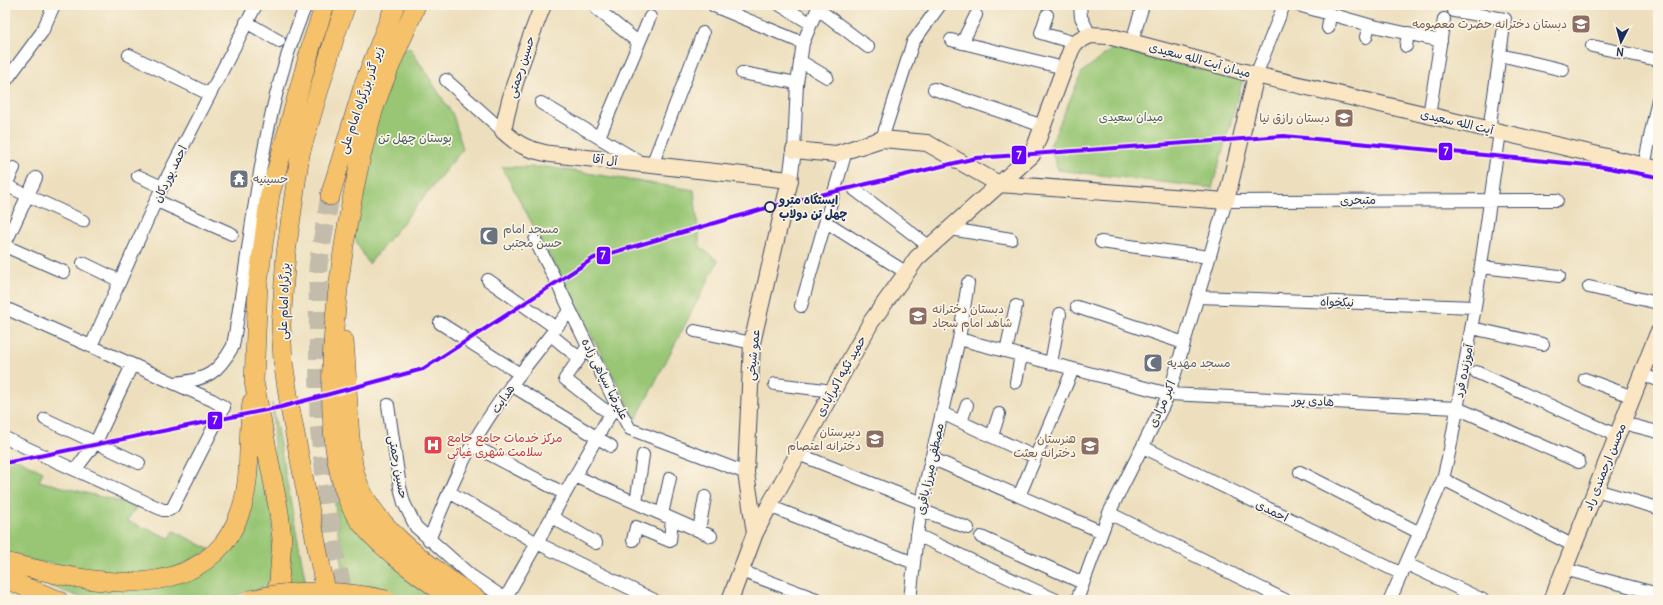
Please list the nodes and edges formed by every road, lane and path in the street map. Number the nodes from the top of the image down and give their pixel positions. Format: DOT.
graph roads {
  1 [pos="54,5"];
  2 [pos="256,5"];
  3 [pos="306,5"];
  4 [pos="325,5"];
  5 [pos="346,5"];
  6 [pos="395,5"];
  7 [pos="416,5"];
  8 [pos="543,5"];
  9 [pos="780,5"];
  10 [pos="940,5"];
  11 [pos="1080,5"];
  12 [pos="1143,5"];
  13 [pos="1284,5"];
  14 [pos="1298,5"];
  15 [pos="714,6"];
  16 [pos="819,7"];
  17 [pos="597,9"];
  18 [pos="1454,11"];
  19 [pos="1330,14"];
  20 [pos="976,15"];
  21 [pos="1047,15"];
  22 [pos="650,18"];
  23 [pos="1444,19"];
  24 [pos="246,22"];
  25 [pos="810,23"];
  26 [pos="1369,25"];
  27 [pos="1328,28"];
  28 [pos="702,33"];
  29 [pos="1408,33"];
  30 [pos="1090,35"];
  31 [pos="1366,37"];
  32 [pos="279,41"];
  33 [pos="1132,41"];
  34 [pos="1441,41"];
  35 [pos="639,43"];
  36 [pos="803,43"];
  37 [pos="1075,43"];
  38 [pos="1406,46"];
  39 [pos="1592,46"];
  40 [pos="868,47"];
  41 [pos="129,54"];
  42 [pos="1500,55"];
  43 [pos="800,60"];
  44 [pos="1658,60"];
  45 [pos="1064,68"];
  46 [pos="1563,70"];
  47 [pos="742,73"];
  48 [pos="1256,75"];
  49 [pos="828,77"];
  50 [pos="446,80"];
  51 [pos="5,82"];
  52 [pos="797,83"];
  53 [pos="934,89"];
  54 [pos="209,94"];
  55 [pos="1658,99"];
  56 [pos="541,103"];
  57 [pos="1429,116"];
  58 [pos="1043,126"];
  59 [pos="503,131"];
  60 [pos="1494,131"];
  61 [pos="599,137"];
  62 [pos="882,139"];
  63 [pos="794,150"];
  64 [pos="846,151"];
  65 [pos="647,164"];
  66 [pos="14,168"];
  67 [pos="1651,168"];
  68 [pos="138,176"];
  69 [pos="36,178"];
  70 [pos="790,180"];
  71 [pos="999,184"];
  72 [pos="6,185"];
  73 [pos="162,187"];
  74 [pos="855,190"];
  75 [pos="29,196"];
  76 [pos="330,196"];
  77 [pos="1489,200"];
  78 [pos="1557,200"];
  79 [pos="157,201"];
  80 [pos="1226,201"];
  81 [pos="83,221"];
  82 [pos="826,222"];
  83 [pos="950,229"];
  84 [pos="232,234"];
  85 [pos="1011,239"];
  86 [pos="535,240"];
  87 [pos="1101,242"];
  88 [pos="5,245"];
  89 [pos="930,247"];
  90 [pos="1209,257"];
  91 [pos="83,263"];
  92 [pos="1482,267"];
  93 [pos="64,272"];
  94 [pos="907,273"];
  95 [pos="1558,276"];
  96 [pos="488,280"];
  97 [pos="120,281"];
  98 [pos="968,283"];
  99 [pos="1589,287"];
  100 [pos="339,292"];
  101 [pos="1198,298"];
  102 [pos="1658,303"];
  103 [pos="802,306"];
  104 [pos="1016,306"];
  105 [pos="1077,307"];
  106 [pos="1475,307"];
  107 [pos="5,308"];
  108 [pos="570,310"];
  109 [pos="1060,314"];
  110 [pos="440,323"];
  111 [pos="1472,328"];
  112 [pos="695,331"];
  113 [pos="553,332"];
  114 [pos="1658,333"];
  115 [pos="959,339"];
  116 [pos="752,343"];
  117 [pos="1184,343"];
  118 [pos="1543,344"];
  119 [pos="91,346"];
  120 [pos="588,346"];
  121 [pos="1006,351"];
  122 [pos="1020,355"];
  123 [pos="579,358"];
  124 [pos="1051,363"];
  125 [pos="132,366"];
  126 [pos="1073,369"];
  127 [pos="1476,372"];
  128 [pos="520,374"];
  129 [pos="1642,375"];
  130 [pos="1585,378"];
  131 [pos="1658,380"];
  132 [pos="254,382"];
  133 [pos="1016,382"];
  134 [pos="174,383"];
  135 [pos="775,384"];
  136 [pos="511,385"];
  137 [pos="833,391"];
  138 [pos="1169,394"];
  139 [pos="1633,397"];
  140 [pos="388,405"];
  141 [pos="967,405"];
  142 [pos="613,408"];
  143 [pos="1457,408"];
  144 [pos="942,413"];
  145 [pos="998,414"];
  146 [pos="45,419"];
  147 [pos="961,422"];
  148 [pos="1620,429"];
  149 [pos="1658,432"];
  150 [pos="992,436"];
  151 [pos="5,438"];
  152 [pos="597,438"];
  153 [pos="96,442"];
  154 [pos="472,445"];
  155 [pos="611,446"];
  156 [pos="1143,447"];
  157 [pos="798,454"];
  158 [pos="643,455"];
  159 [pos="1035,456"];
  160 [pos="931,458"];
  161 [pos="139,462"];
  162 [pos="1579,462"];
  163 [pos="76,469"];
  164 [pos="1300,472"];
  165 [pos="746,473"];
  166 [pos="575,476"];
  167 [pos="670,478"];
  168 [pos="1443,479"];
  169 [pos="1596,490"];
  170 [pos="449,492"];
  171 [pos="565,494"];
  172 [pos="705,496"];
  173 [pos="1018,496"];
  174 [pos="636,503"];
  175 [pos="769,506"];
  176 [pos="922,506"];
  177 [pos="1658,508"];
  178 [pos="1109,513"];
  179 [pos="668,516"];
  180 [pos="552,517"];
  181 [pos="968,528"];
  182 [pos="699,530"];
  183 [pos="1102,532"];
  184 [pos="755,533"];
  185 [pos="1420,534"];
  186 [pos="917,535"];
  187 [pos="712,536"];
  188 [pos="981,537"];
  189 [pos="429,540"];
  190 [pos="633,540"];
  191 [pos="537,543"];
  192 [pos="596,543"];
  193 [pos="1574,546"];
  194 [pos="5,562"];
  195 [pos="914,563"];
  196 [pos="1404,569"];
  197 [pos="1564,569"];
  198 [pos="741,571"];
  199 [pos="5,579"];
  200 [pos="1083,583"];
  201 [pos="1658,594"];
  202 [pos="58,600"];
  203 [pos="251,600"];
  204 [pos="272,600"];
  205 [pos="328,600"];
  206 [pos="386,600"];
  207 [pos="454,600"];
  208 [pos="478,600"];
  209 [pos="506,600"];
  210 [pos="654,600"];
  211 [pos="730,600"];
  212 [pos="817,600"];
  213 [pos="910,600"];
  214 [pos="1056,600"];
  215 [pos="1076,600"];
  216 [pos="1285,600"];
  217 [pos="1390,600"];
  218 [pos="1484,600"];
  219 [pos="1552,600"];
  1 -- 51 [label="street"];
  2 -- 24 [label="street, احمد پوردکان"];
  3 -- 134 [label="street"];
  4 -- 132 [label="highway"];
  5 -- 205 [label="highway, بزرگراه امام علی, bridge"];
  6 -- 76 [label="highway, زیر گذر بزرگراه امام علی"];
  7 -- 100 [label="highway"];
  8 -- 59 [label="main road, حسین رحمتی"];
  9 -- 25 [label="street"];
  10 -- 62 [label="street"];
  11 -- 30 [label="street"];
  12 -- 33 [label="street"];
  13 -- 48 [label="street"];
  14 -- 19 [label="street"];
  15 -- 36 [label="street"];
  16 -- 25 [label="street"];
  16 -- 40 [label="street"];
  17 -- 35 [label="street"];
  18 -- 42 [label="street, آموزنده فرد"];
  19 -- 26 [label="street"];
  19 -- 27 [label="street"];
  20 -- 45 [label="street"];
  21 -- 37 [label="street"];
  22 -- 35 [label="street"];
  23 -- 34 [label="street"];
  24 -- 32 [label="street"];
  24 -- 54 [label="street, احمد پوردکان"];
  25 -- 36 [label="street"];
  26 -- 29 [label="street"];
  26 -- 31 [label="street"];
  28 -- 65 [label="street"];
  29 -- 34 [label="street"];
  29 -- 38 [label="street"];
  30 -- 33 [label="main road, میدان آیت الله سعیدی"];
  30 -- 37 [label="main road"];
  33 -- 48 [label="main road, میدان آیت الله سعیدی"];
  34 -- 57 [label="street"];
  35 -- 61 [label="street"];
  36 -- 43 [label="street"];
  37 -- 45 [label="main road"];
  39 -- 44 [label="street"];
  41 -- 54 [label="street"];
  42 -- 46 [label="street"];
  42 -- 60 [label="street, آموزنده فرد"];
  43 -- 49 [label="street"];
  43 -- 52 [label="street"];
  45 -- 58 [label="main road"];
  47 -- 52 [label="street"];
  48 -- 57 [label="main road, آیت الله سعیدی"];
  48 -- 80 [label="main road, میدان آیت الله سعیدی"];
  50 -- 59 [label="street, آل آقا"];
  52 -- 63 [label="street"];
  53 -- 58 [label="street"];
  54 -- 73 [label="street, احمد پوردکان"];
  55 -- 67 [label="street"];
  56 -- 61 [label="street"];
  57 -- 60 [label="main road, آیت الله سعیدی"];
  58 -- 71 [label="main road"];
  59 -- 65 [label="main road, آل آقا"];
  60 -- 67 [label="main road, آیت الله سعیدی"];
  60 -- 77 [label="street, آموزنده فرد"];
  61 -- 65 [label="street"];
  62 -- 64 [label="main road"];
  62 -- 71 [label="main road"];
  63 -- 64 [label="main road"];
  63 -- 70 [label="street"];
  64 -- 82 [label="street"];
  65 -- 70 [label="main road, آل آقا"];
  66 -- 72 [label="street"];
  68 -- 73 [label="street"];
  69 -- 75 [label="street"];
  70 -- 116 [label="main road, عمو شیخی"];
  71 -- 80 [label="main road"];
  71 -- 83 [label="main road, حمید تکیه اکبرآبادی"];
  72 -- 75 [label="street"];
  73 -- 79 [label="street, احمد پوردکان"];
  74 -- 89 [label="street"];
  75 -- 81 [label="street"];
  75 -- 88 [label="street"];
  77 -- 78 [label="street, متبحری"];
  77 -- 80 [label="street, متبحری"];
  77 -- 92 [label="street, آموزنده فرد"];
  79 -- 84 [label="street"];
  79 -- 97 [label="street, احمد پوردکان"];
  80 -- 90 [label="street, اکبر مرادی"];
  82 -- 94 [label="street"];
  82 -- 103 [label="street"];
  83 -- 85 [label="street"];
  83 -- 89 [label="main road, حمید تکیه اکبرآبادی"];
  86 -- 108 [label="street, علیرضا سپاهی زاده"];
  87 -- 90 [label="street"];
  88 -- 93 [label="street"];
  89 -- 94 [label="main road, حمید تکیه اکبرآبادی"];
  90 -- 101 [label="street, اکبر مرادی"];
  91 -- 97 [label="street"];
  92 -- 95 [label="street"];
  92 -- 106 [label="street, آموزنده فرد"];
  94 -- 137 [label="main road, حمید تکیه اکبرآبادی"];
  96 -- 113 [label="street"];
  97 -- 119 [label="street, احمد پوردکان"];
  98 -- 115 [label="street, مصطفی میرزا باقری"];
  99 -- 102 [label="street"];
  100 -- 207 [label="highway"];
  100 -- 208 [label="highway"];
  101 -- 106 [label="street, نیکخواه"];
  101 -- 117 [label="street, اکبر مرادی"];
  104 -- 121 [label="street"];
  105 -- 117 [label="street"];
  106 -- 111 [label="street, آموزنده فرد"];
  107 -- 119 [label="street"];
  108 -- 113 [label="street, هدایت"];
  108 -- 120 [label="street, علیرضا سپاهی زاده"];
  109 -- 124 [label="street"];
  110 -- 128 [label="street"];
  111 -- 118 [label="street"];
  111 -- 143 [label="street, آموزنده فرد"];
  112 -- 116 [label="street"];
  113 -- 123 [label="street"];
  113 -- 128 [label="street, هدایت"];
  114 -- 129 [label="main road, محسن ارجمندی راد"];
  115 -- 121 [label="street, هادی پور"];
  115 -- 144 [label="street, مصطفی میرزا باقری"];
  116 -- 165 [label="main road, عمو شیخی"];
  117 -- 138 [label="street, اکبر مرادی"];
  119 -- 125 [label="street"];
  120 -- 123 [label="street"];
  120 -- 142 [label="street, علیرضا سپاهی زاده"];
  121 -- 122 [label="street, هادی پور"];
  122 -- 124 [label="street, هادی پور"];
  122 -- 133 [label="street"];
  123 -- 142 [label="street"];
  124 -- 126 [label="street, هادی پور"];
  125 -- 134 [label="street"];
  125 -- 153 [label="street"];
  126 -- 138 [label="street, هادی پور"];
  126 -- 159 [label="street"];
  127 -- 148 [label="street"];
  128 -- 136 [label="street, هدایت"];
  129 -- 131 [label="street"];
  129 -- 139 [label="main road, محسن ارجمندی راد"];
  130 -- 139 [label="street"];
  132 -- 194 [label="highway"];
  132 -- 204 [label="highway"];
  134 -- 163 [label="street"];
  135 -- 137 [label="street"];
  136 -- 152 [label="street"];
  136 -- 154 [label="street, هدایت"];
  137 -- 157 [label="main road, حمید تکیه اکبرآبادی"];
  138 -- 143 [label="street, هادی پور"];
  138 -- 156 [label="street, اکبر مرادی"];
  139 -- 148 [label="main road, محسن ارجمندی راد"];
  140 -- 189 [label="street, حسین رحمتی"];
  141 -- 147 [label="street"];
  142 -- 152 [label="street"];
  142 -- 165 [label="street, علیرضا سپاهی زاده"];
  143 -- 162 [label="street"];
  143 -- 168 [label="street, آموزنده فرد"];
  144 -- 147 [label="street"];
  144 -- 160 [label="street, مصطفی میرزا باقری"];
  145 -- 150 [label="street"];
  146 -- 153 [label="street"];
  147 -- 150 [label="street"];
  148 -- 149 [label="street"];
  148 -- 169 [label="main road, محسن ارجمندی راد"];
  150 -- 159 [label="street"];
  151 -- 163 [label="street"];
  152 -- 155 [label="street"];
  152 -- 166 [label="street"];
  153 -- 161 [label="street"];
  153 -- 163 [label="street"];
  154 -- 170 [label="street, هدایت"];
  154 -- 171 [label="street"];
  156 -- 178 [label="street, اکبر مرادی"];
  156 -- 196 [label="street, احمدی"];
  157 -- 175 [label="main road, حمید تکیه اکبرآبادی"];
  157 -- 176 [label="street"];
  158 -- 174 [label="street"];
  159 -- 173 [label="street"];
  160 -- 173 [label="street"];
  160 -- 176 [label="street, مصطفی میرزا باقری"];
  164 -- 185 [label="street"];
  165 -- 184 [label="main road, عمو شیخی"];
  166 -- 171 [label="street"];
  166 -- 174 [label="street"];
  167 -- 179 [label="street"];
  168 -- 185 [label="street, آموزنده فرد"];
  168 -- 193 [label="street"];
  169 -- 177 [label="street"];
  169 -- 193 [label="main road, محسن ارجمندی راد"];
  170 -- 189 [label="street, هدایت"];
  170 -- 191 [label="street"];
  171 -- 180 [label="street"];
  172 -- 182 [label="street"];
  173 -- 183 [label="street"];
  174 -- 179 [label="street"];
  175 -- 184 [label="main road, حمید تکیه اکبرآبادی"];
  175 -- 195 [label="street"];
  176 -- 181 [label="street"];
  176 -- 186 [label="street, مصطفی میرزا باقری"];
  178 -- 183 [label="street, اکبر مرادی"];
  178 -- 216 [label="street"];
  179 -- 182 [label="street"];
  179 -- 190 [label="street"];
  180 -- 191 [label="street"];
  180 -- 192 [label="street"];
  182 -- 187 [label="street"];
  183 -- 200 [label="street, اکبر مرادی"];
  184 -- 198 [label="main road, حمید تکیه اکبرآبادی"];
  185 -- 196 [label="street, آموزنده فرد"];
  186 -- 195 [label="street, مصطفی میرزا باقری"];
  186 -- 214 [label="street"];
  188 -- 200 [label="street"];
  189 -- 209 [label="street, حسین رحمتی"];
  191 -- 209 [label="street"];
  191 -- 210 [label="street"];
  193 -- 197 [label="main road, محسن ارجمندی راد"];
  195 -- 213 [label="street, مصطفی میرزا باقری"];
  196 -- 217 [label="street, آموزنده فرد"];
  196 -- 218 [label="street, احمدی"];
  197 -- 201 [label="street"];
  197 -- 219 [label="main road, محسن ارجمندی راد"];
  198 -- 211 [label="main road, حمید تکیه اکبرآبادی"];
  198 -- 212 [label="street"];
  199 -- 202 [label="highway"];
  200 -- 215 [label="street, اکبر مرادی"];
  203 -- 206 [label="highway, bridge"];
}
